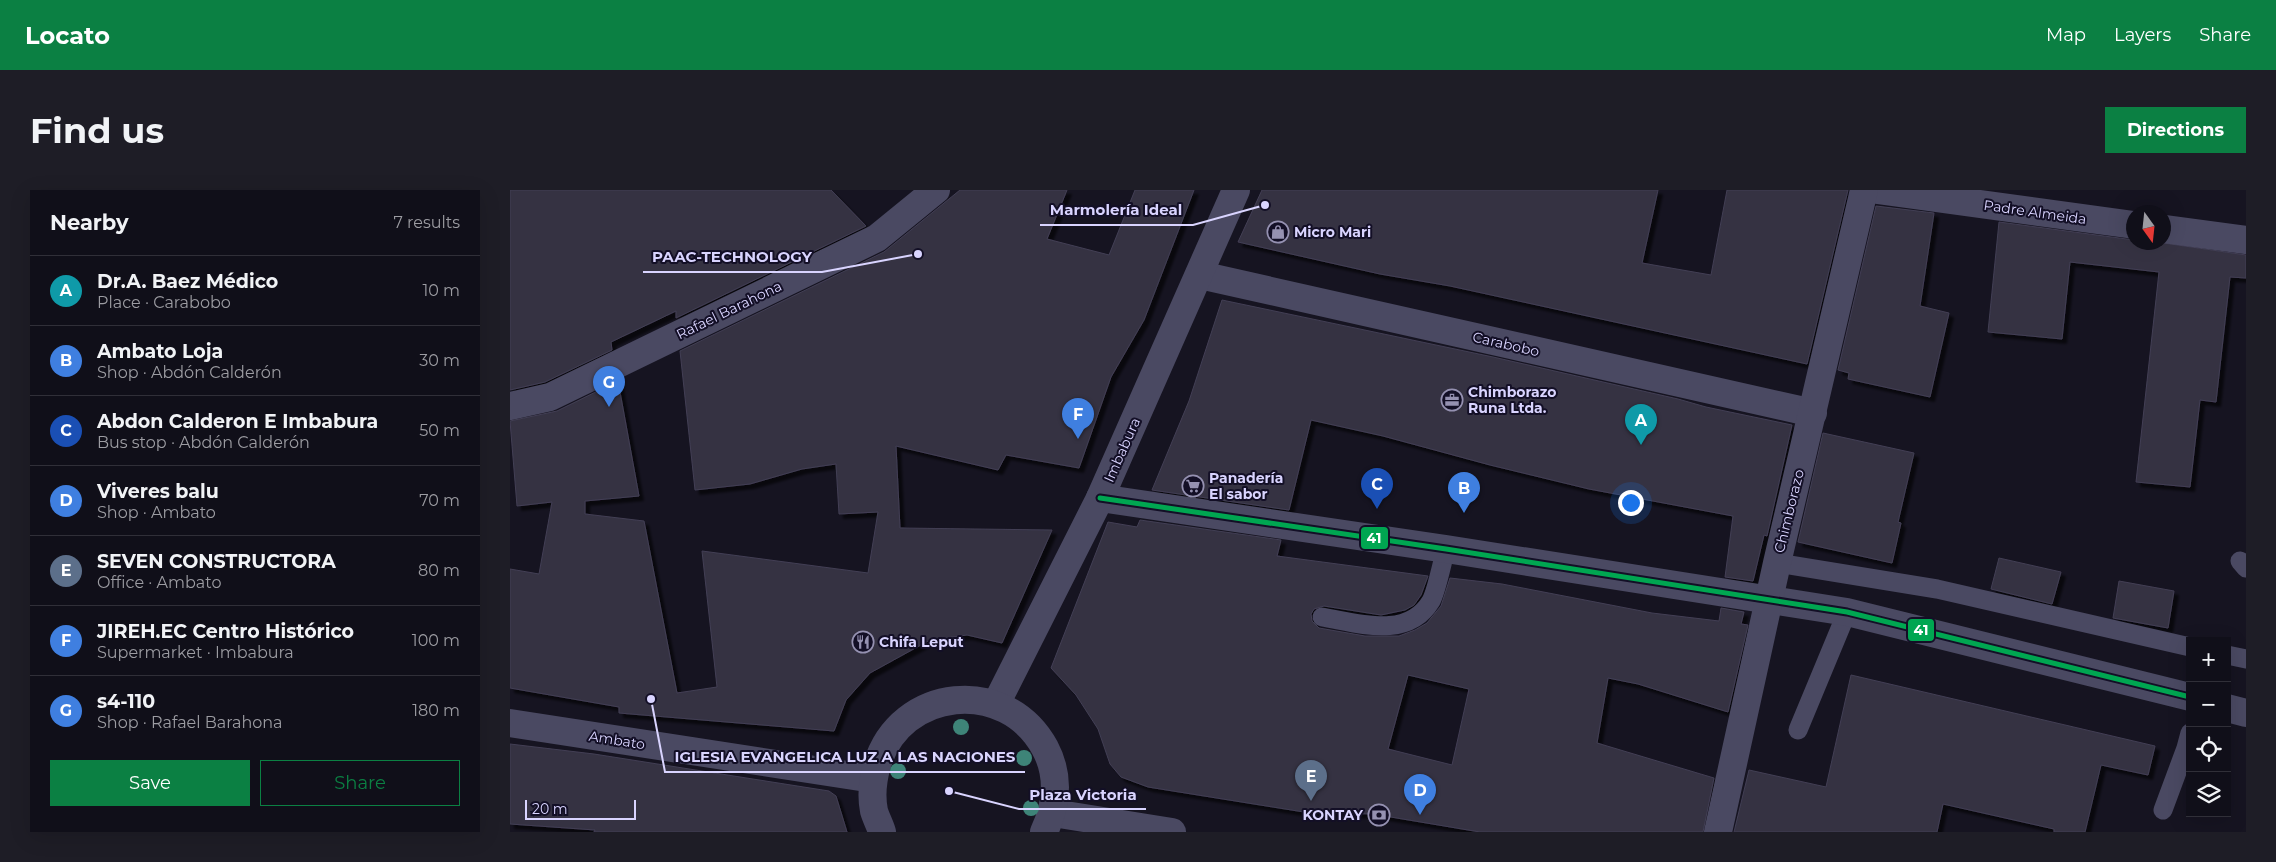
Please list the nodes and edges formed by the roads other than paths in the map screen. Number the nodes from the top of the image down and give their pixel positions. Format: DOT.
graph roads {
  1 [pos="936,190"];
  2 [pos="1236,190"];
  3 [pos="1864,190"];
  4 [pos="1877,190"];
  5 [pos="2126,224"];
  6 [pos="2171,230"];
  7 [pos="2246,240"];
  8 [pos="1200,276"];
  9 [pos="510,406"];
  10 [pos="1813,413"];
  11 [pos="1100,498"];
  12 [pos="1446,549"];
  13 [pos="1777,563"];
  14 [pos="1770,599"];
  15 [pos="1847,612"];
  16 [pos="1322,617"];
  17 [pos="2186,646"];
  18 [pos="2231,656"];
  19 [pos="2246,659"];
  20 [pos="2186,696"];
  21 [pos="996,704"];
  22 [pos="2231,709"];
  23 [pos="2246,713"];
  24 [pos="510,723"];
  25 [pos="1798,730"];
  26 [pos="2186,748"];
  27 [pos="873,779"];
  28 [pos="2163,810"];
  29 [pos="1049,822"];
  30 [pos="882,832"];
  31 [pos="1172,832"];
  32 [pos="1718,832"];
  1 -- 9 [label="street, Rafael Barahona"];
  2 -- 8 [label="street, Imbabura"];
  3 -- 10 [label="street, Chimborazo"];
  4 -- 5 [label="street, Padre Almeida"];
  6 -- 7 [label="street"];
  8 -- 10 [label="street, Carabobo"];
  8 -- 11 [label="street, Imbabura"];
  10 -- 13 [label="street, Chimborazo"];
  11 -- 12 [label="street"];
  11 -- 21 [label="street, Imbabura"];
  12 -- 14 [label="street"];
  12 -- 16 [label="lane"];
  13 -- 14 [label="street, Chimborazo"];
  13 -- 17 [label="lane"];
  14 -- 15 [label="street"];
  14 -- 32 [label="street, Chimborazo"];
  15 -- 20 [label="street"];
  15 -- 25 [label="lane"];
  18 -- 19 [label="lane"];
  21 -- 27 [label="street"];
  21 -- 29 [label="street"];
  22 -- 23 [label="street"];
  24 -- 27 [label="street, Ambato"];
  26 -- 28 [label="lane"];
  27 -- 30 [label="street"];
  29 -- 31 [label="street"];
}
